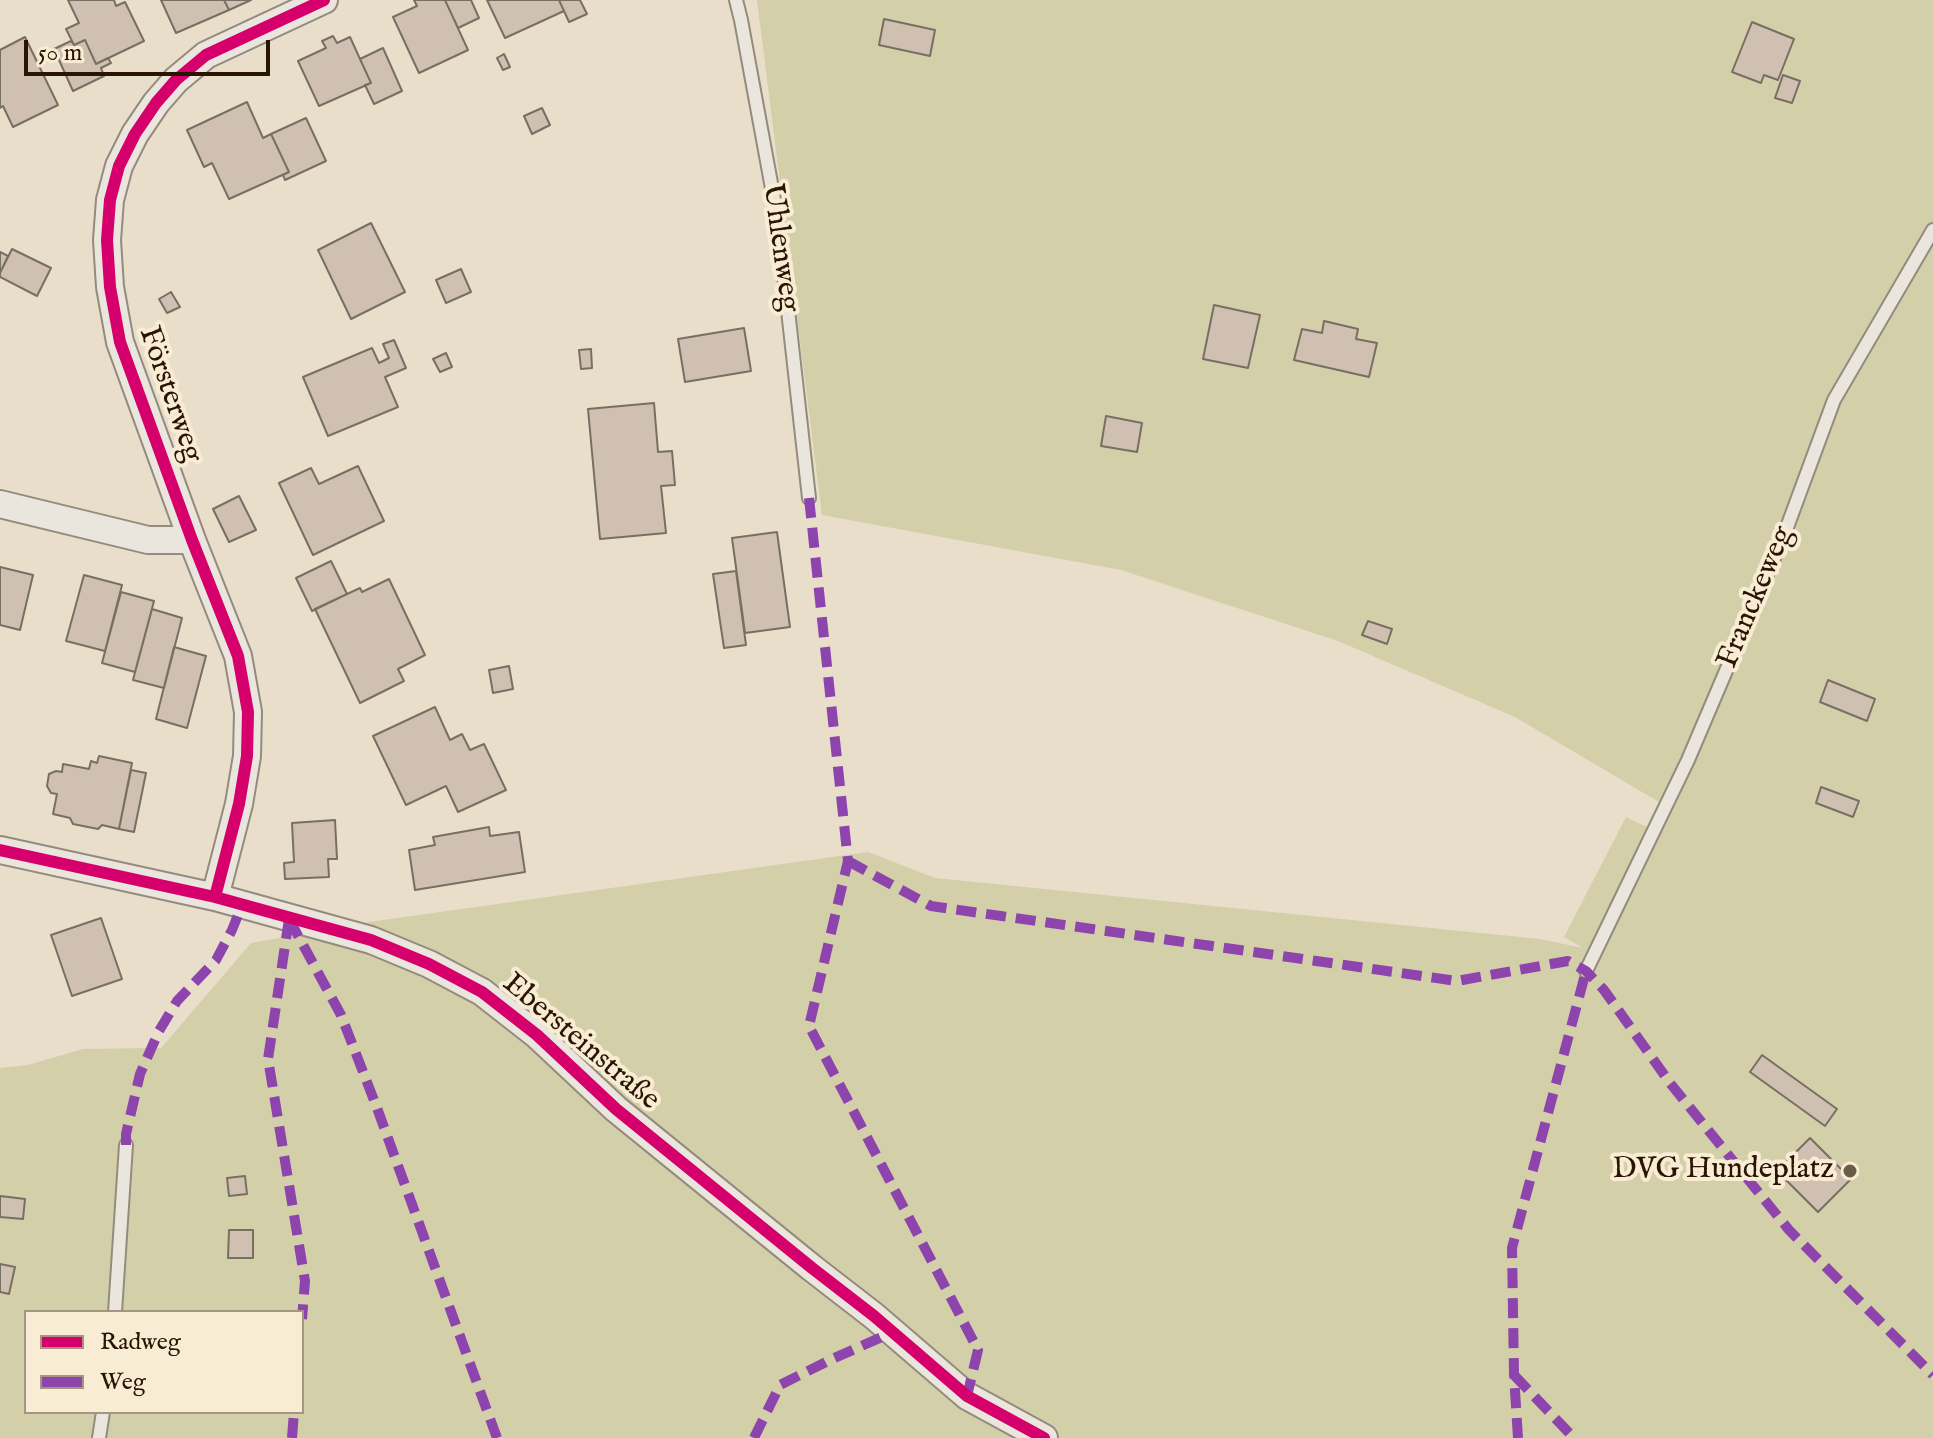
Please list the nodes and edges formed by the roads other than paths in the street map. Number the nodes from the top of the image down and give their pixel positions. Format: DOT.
graph roads {
  1 [pos="324,0"];
  2 [pos="736,0"];
  3 [pos="1933,230"];
  4 [pos="809,498"];
  5 [pos="0,504"];
  6 [pos="192,540"];
  7 [pos="0,850"];
  8 [pos="215,897"];
  9 [pos="1586,971"];
  10 [pos="126,1145"];
  11 [pos="115,1310"];
  12 [pos="103,1414"];
  13 [pos="99,1438"];
  14 [pos="1044,1438"];
  1 -- 6 [label="street, Försterweg"];
  2 -- 4 [label="lane, Uhlenweg"];
  3 -- 9 [label="lane, Franckeweg"];
  5 -- 6 [label="street"];
  6 -- 8 [label="street, Försterweg"];
  7 -- 8 [label="street, Ebersteinstraße"];
  8 -- 14 [label="street, Ebersteinstraße"];
  10 -- 11 [label="lane"];
  12 -- 13 [label="lane"];
}
